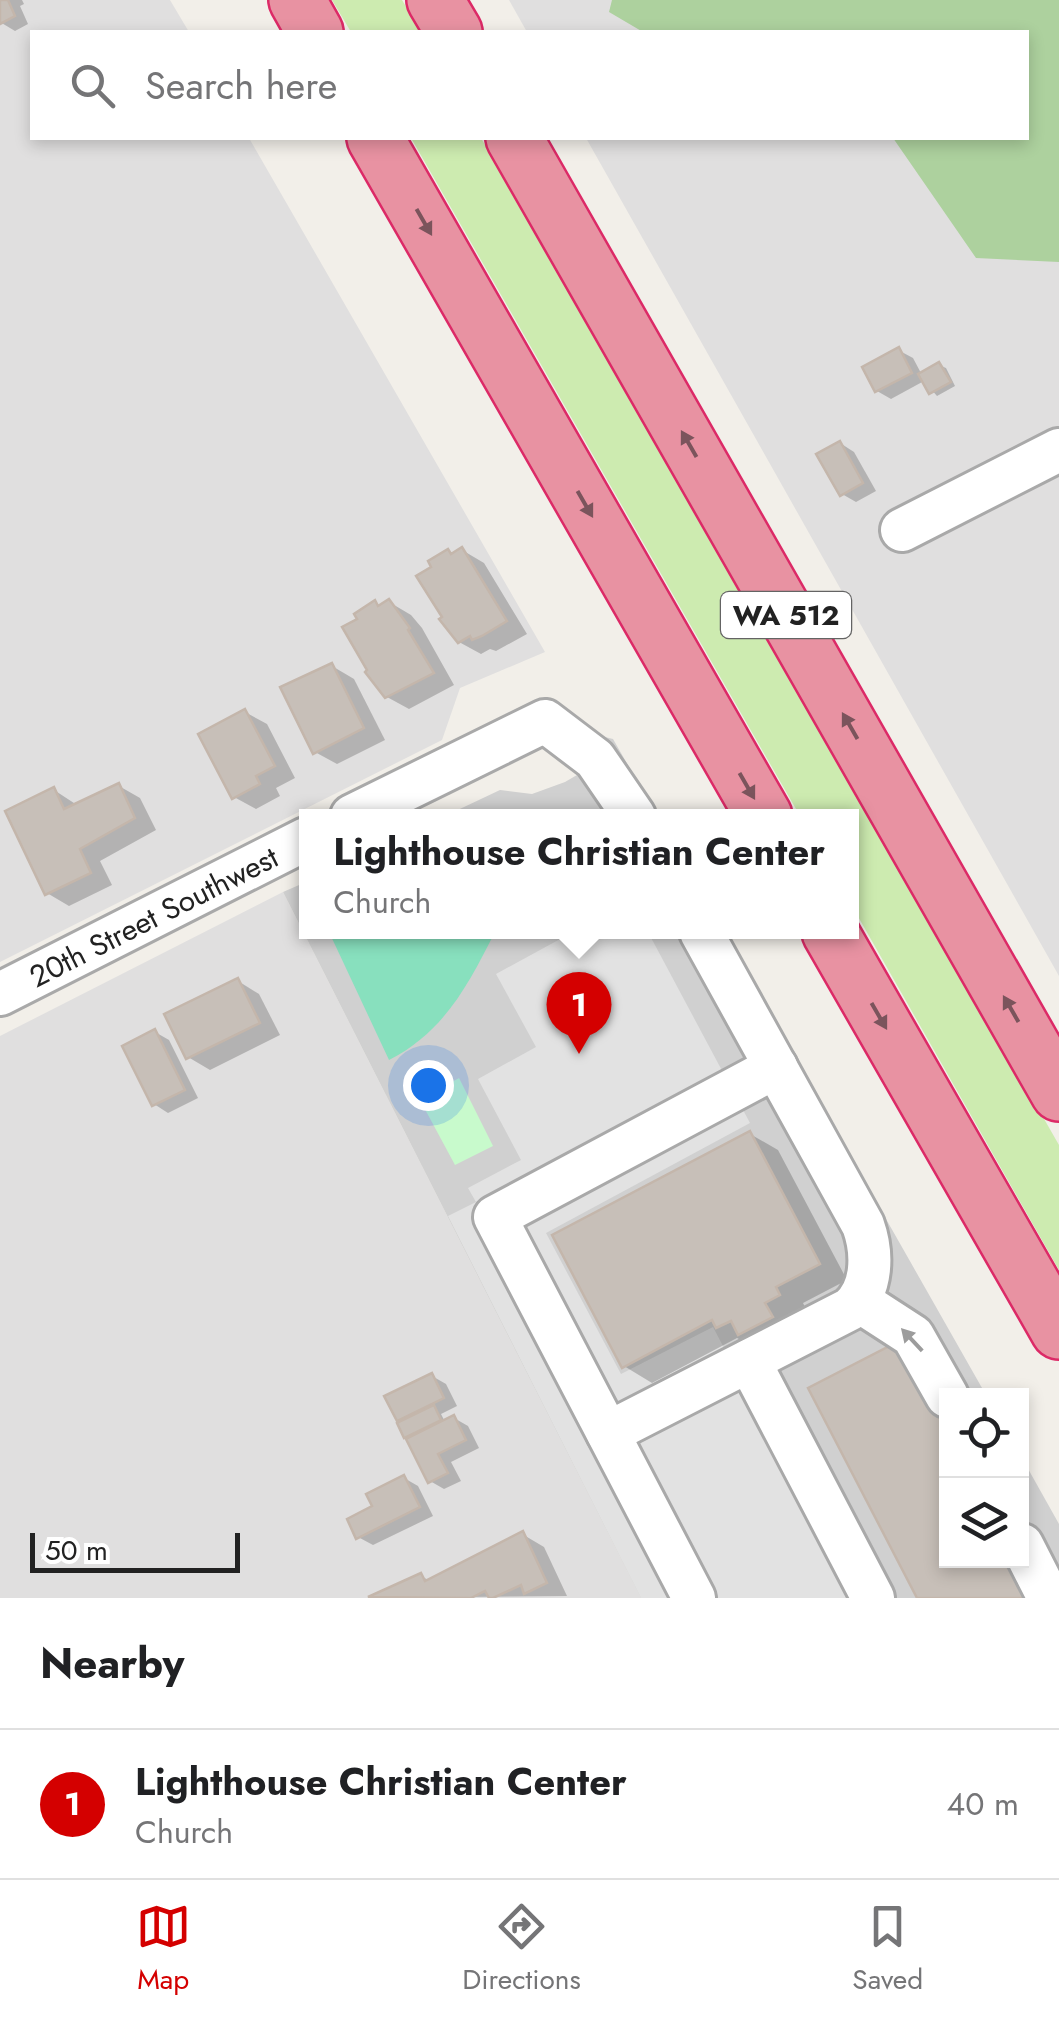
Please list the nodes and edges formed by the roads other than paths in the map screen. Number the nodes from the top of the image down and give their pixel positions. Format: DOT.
graph roads {
  1 [pos="296,0"];
  2 [pos="435,0"];
  3 [pos="314,30"];
  4 [pos="453,30"];
  5 [pos="376,140"];
  6 [pos="515,140"];
  7 [pos="1059,450"];
  8 [pos="902,530"];
  9 [pos="366,809"];
  10 [pos="629,809"];
  11 [pos="760,809"];
  12 [pos="299,843"];
  13 [pos="704,939"];
  14 [pos="834,939"];
  15 [pos="0,994"];
  16 [pos="776,1067"];
  17 [pos="1059,1094"];
  18 [pos="859,1301"];
  19 [pos="1059,1331"];
  20 [pos="750,1361"];
  21 [pos="943,1388"];
  22 [pos="608,1434"];
  23 [pos="1029,1559"];
  24 [pos="694,1598"];
  25 [pos="872,1598"];
  26 [pos="1049,1598"];
  1 -- 3 [label="highway"];
  2 -- 4 [label="highway"];
  5 -- 11 [label="highway, one-way"];
  17 -- 6 [label="highway, WA 512, one-way"];
  7 -- 8 [label="street"];
  9 -- 10 [label="street"];
  12 -- 15 [label="street, 20th Street Southwest"];
  13 -- 16 [label="street"];
  14 -- 19 [label="highway, one-way"];
  16 -- 18 [label="street"];
  16 -- 22 [label="street"];
  18 -- 20 [label="street"];
  21 -- 18 [label="street, one-way"];
  20 -- 22 [label="street"];
  20 -- 25 [label="street"];
  22 -- 24 [label="street"];
  23 -- 26 [label="street"];
}
